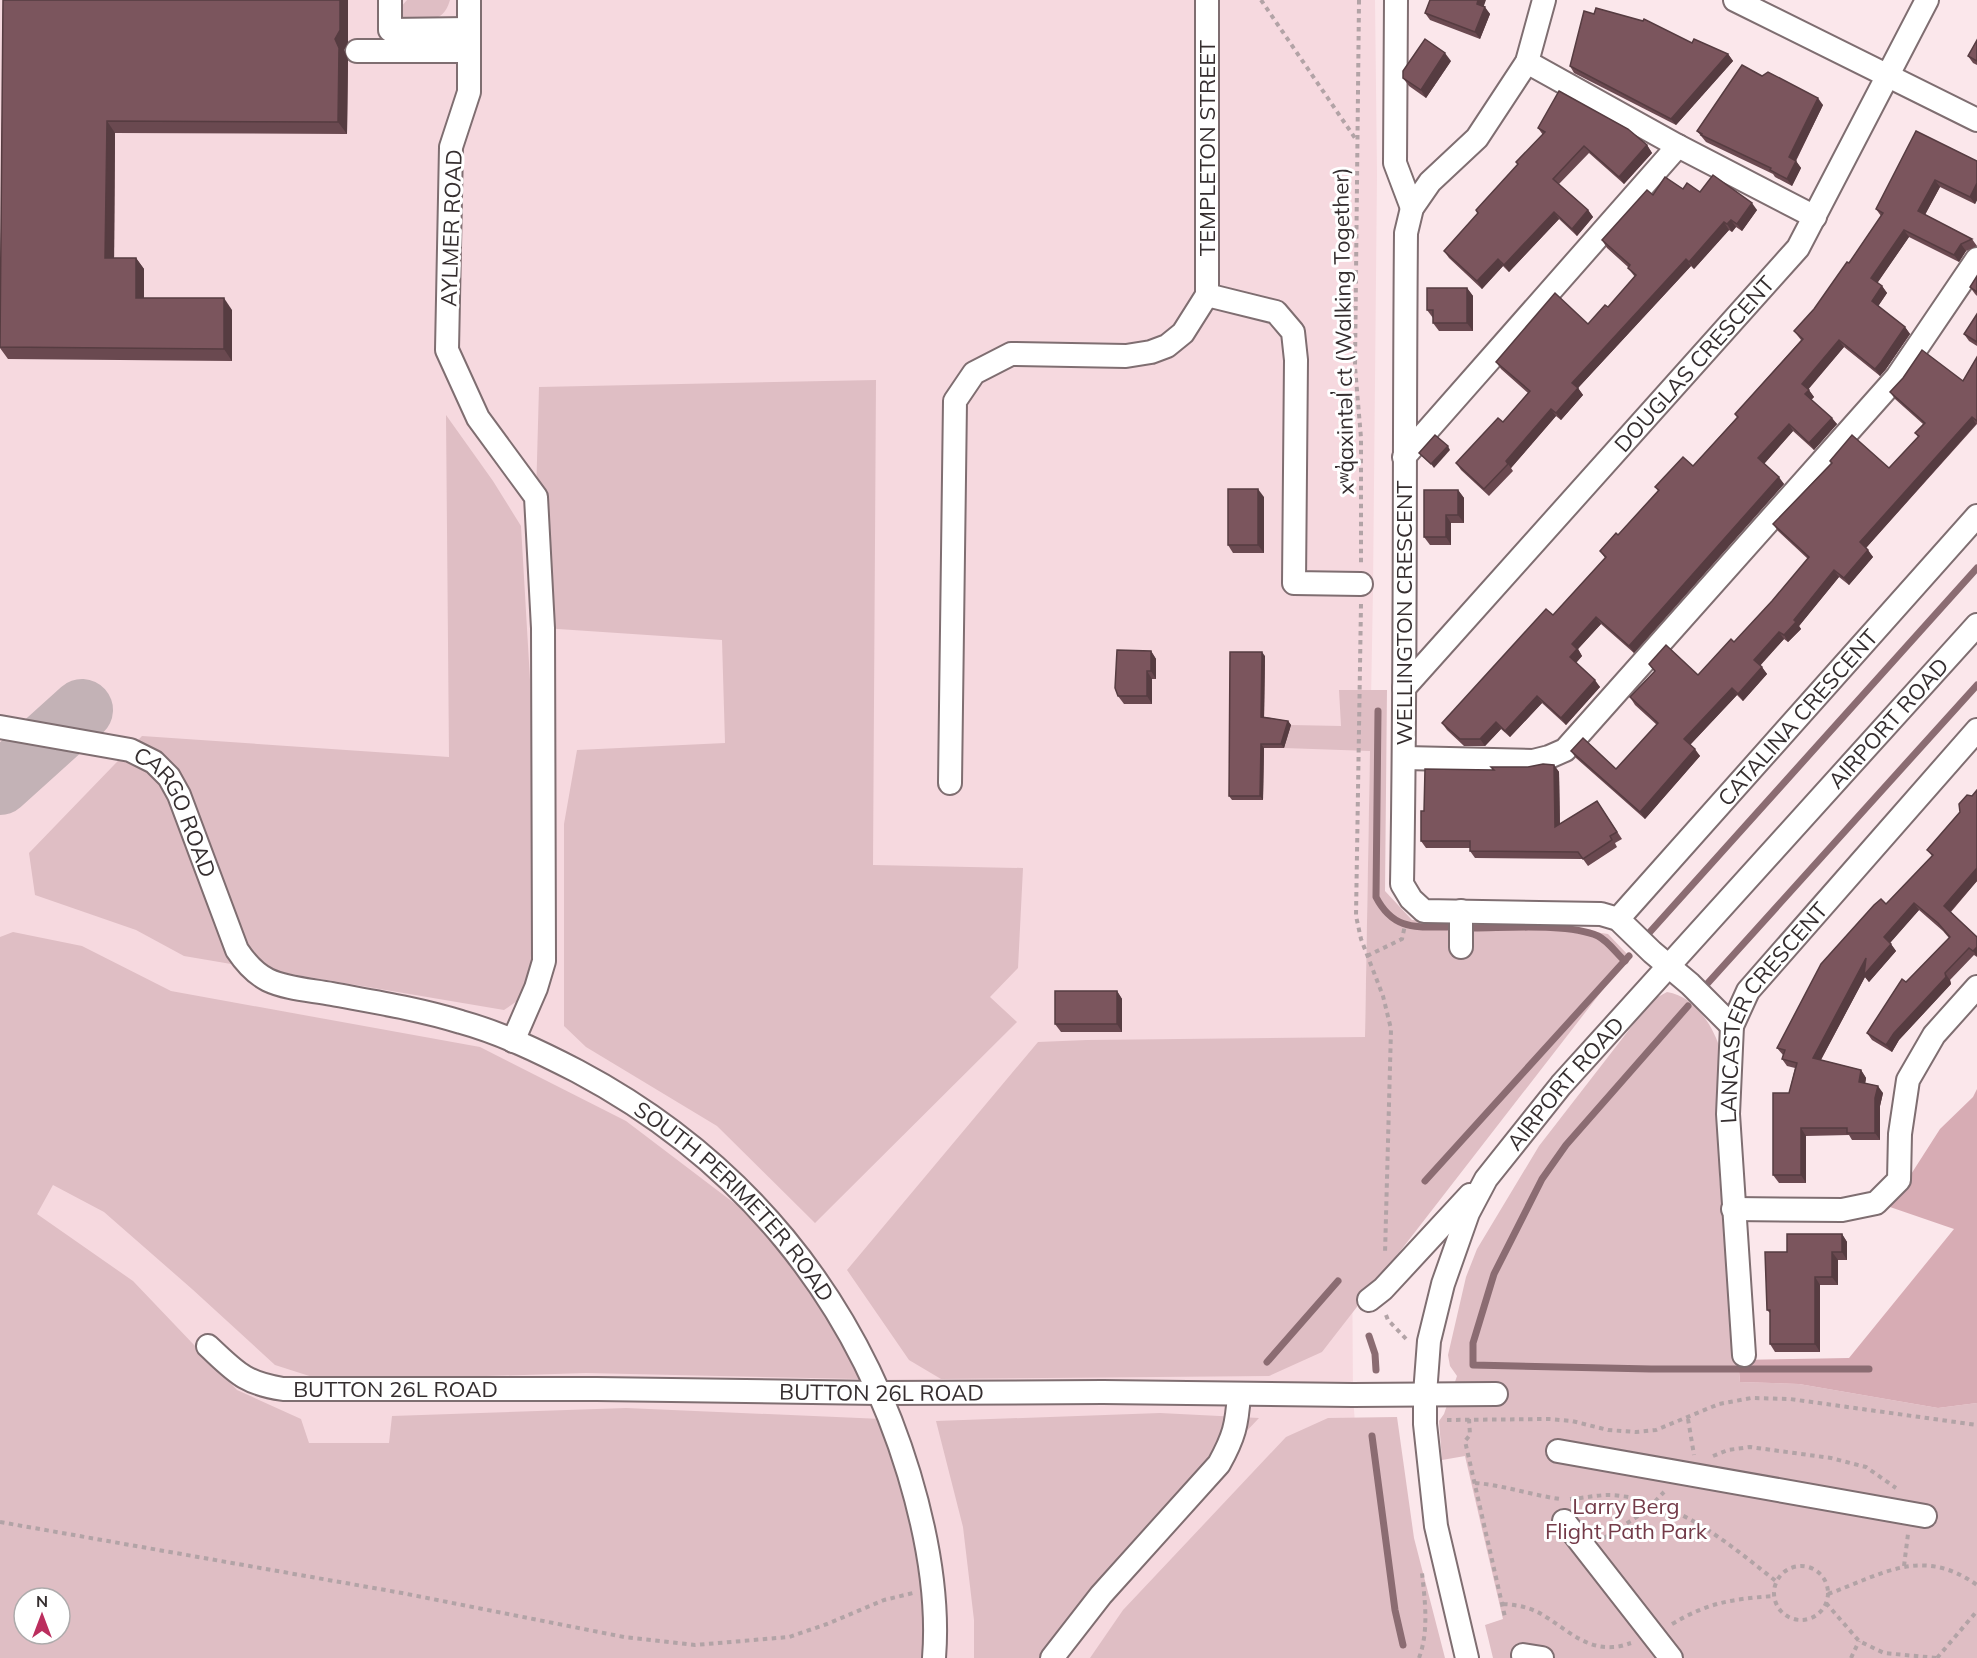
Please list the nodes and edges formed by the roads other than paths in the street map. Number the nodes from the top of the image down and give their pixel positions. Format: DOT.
graph roads {
  1 [pos="390,0"];
  2 [pos="469,0"];
  3 [pos="1207,0"];
  4 [pos="1396,0"];
  5 [pos="1544,0"];
  6 [pos="1735,0"];
  7 [pos="1927,0"];
  8 [pos="469,40"];
  9 [pos="357,51"];
  10 [pos="1527,62"];
  11 [pos="1887,77"];
  12 [pos="1977,120"];
  13 [pos="1678,146"];
  14 [pos="1412,208"];
  15 [pos="1815,218"];
  16 [pos="1977,259"];
  17 [pos="1207,295"];
  18 [pos="1404,457"];
  19 [pos="1977,516"];
  20 [pos="1361,587"];
  21 [pos="1977,625"];
  22 [pos="1404,688"];
  23 [pos="0,727"];
  24 [pos="1977,730"];
  25 [pos="1405,758"];
  26 [pos="950,783"];
  27 [pos="1461,911"];
  28 [pos="1618,919"];
  29 [pos="1461,947"];
  30 [pos="1668,966"];
  31 [pos="282,985"];
  32 [pos="1977,987"];
  33 [pos="1732,1026"];
  34 [pos="513,1041"];
  35 [pos="1486,1179"];
  36 [pos="1733,1209"];
  37 [pos="1376,1295"];
  38 [pos="208,1346"];
  39 [pos="1744,1355"];
  40 [pos="879,1393"];
  41 [pos="1239,1394"];
  42 [pos="1425,1394"];
  43 [pos="1496,1394"];
  44 [pos="1558,1451"];
  45 [pos="1925,1516"];
  46 [pos="1564,1521"];
  47 [pos="934,1658"];
  48 [pos="1053,1658"];
  49 [pos="1467,1658"];
  50 [pos="1671,1658"];
  1 -- 8 [label="street"];
  2 -- 8 [label="street, AYLMER ROAD"];
  3 -- 17 [label="street, TEMPLETON STREET"];
  4 -- 14 [label="street"];
  5 -- 10 [label="street, WELLINGTON CRESCENT"];
  6 -- 11 [label="street"];
  7 -- 11 [label="street, DOUGLAS CRESCENT"];
  8 -- 9 [label="street"];
  8 -- 34 [label="street, AYLMER ROAD"];
  10 -- 13 [label="street"];
  10 -- 14 [label="street, WELLINGTON CRESCENT"];
  11 -- 12 [label="street"];
  11 -- 15 [label="street, DOUGLAS CRESCENT"];
  13 -- 15 [label="street"];
  13 -- 18 [label="street"];
  14 -- 18 [label="street, WELLINGTON CRESCENT"];
  15 -- 22 [label="street, DOUGLAS CRESCENT"];
  16 -- 25 [label="street"];
  17 -- 20 [label="street"];
  17 -- 26 [label="street"];
  18 -- 22 [label="street, WELLINGTON CRESCENT"];
  19 -- 28 [label="street, CATALINA CRESCENT"];
  21 -- 30 [label="street, AIRPORT ROAD"];
  22 -- 25 [label="street, WELLINGTON CRESCENT"];
  23 -- 31 [label="street, CARGO ROAD"];
  24 -- 33 [label="street, LANCASTER CRESCENT"];
  25 -- 27 [label="street, WELLINGTON CRESCENT"];
  27 -- 28 [label="street, WELLINGTON CRESCENT"];
  27 -- 29 [label="street"];
  28 -- 30 [label="street"];
  30 -- 33 [label="street"];
  30 -- 35 [label="street, AIRPORT ROAD"];
  31 -- 34 [label="street, SOUTH PERIMETER ROAD"];
  32 -- 36 [label="street"];
  33 -- 36 [label="street, LANCASTER CRESCENT"];
  34 -- 40 [label="street, SOUTH PERIMETER ROAD"];
  35 -- 37 [label="street"];
  35 -- 42 [label="street, AIRPORT ROAD"];
  36 -- 39 [label="street, LANCASTER CRESCENT"];
  38 -- 40 [label="street, BUTTON 26L ROAD"];
  40 -- 41 [label="street, BUTTON 26L ROAD"];
  40 -- 47 [label="street, SOUTH PERIMETER ROAD"];
  41 -- 42 [label="street, BUTTON 26L ROAD"];
  41 -- 48 [label="street"];
  42 -- 43 [label="street, BUTTON 26L ROAD"];
  42 -- 49 [label="street, AIRPORT ROAD"];
  44 -- 45 [label="street"];
  46 -- 50 [label="street"];
}
